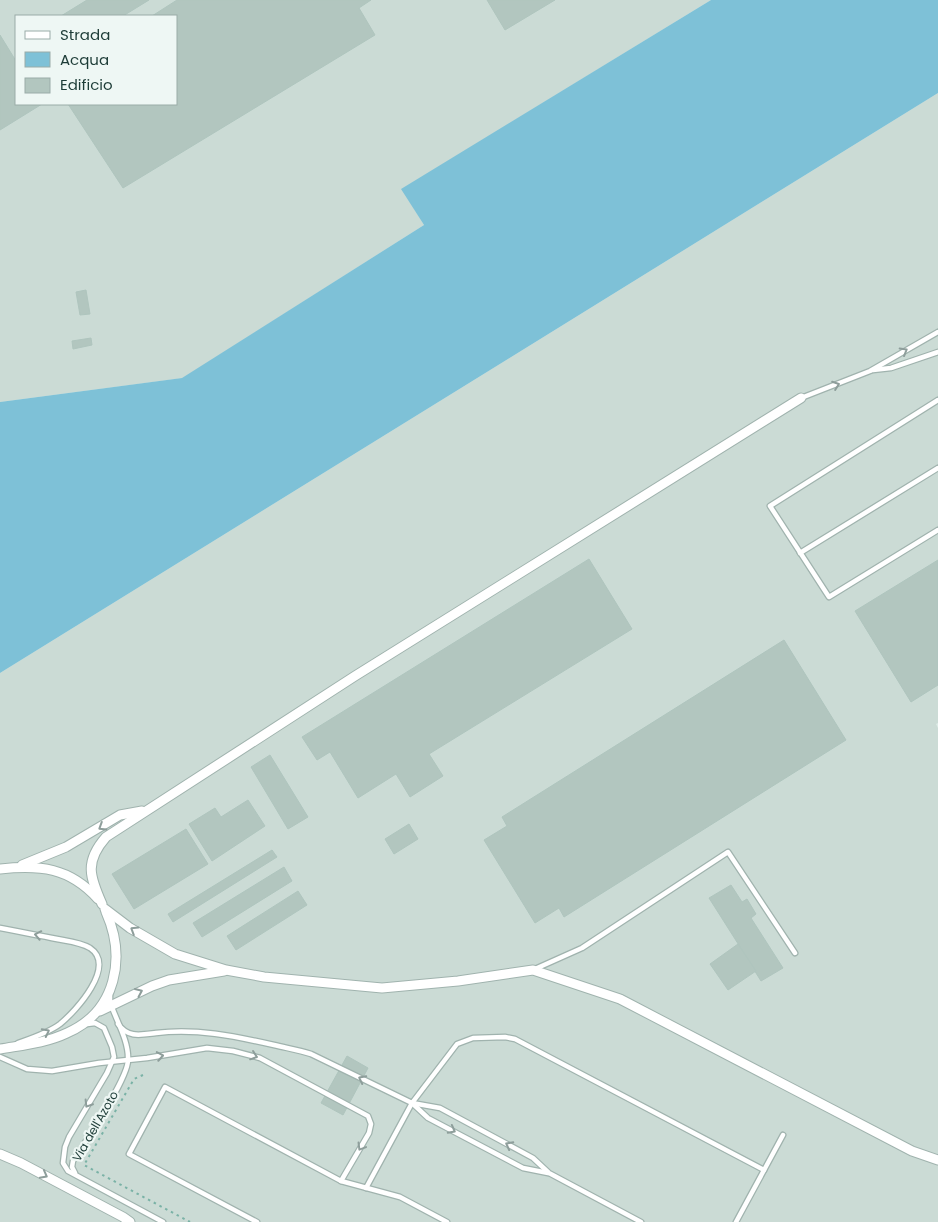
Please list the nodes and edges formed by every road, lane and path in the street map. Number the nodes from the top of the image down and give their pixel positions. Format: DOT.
graph roads {
  1 [pos="938,332"];
  2 [pos="938,352"];
  3 [pos="870,371"];
  4 [pos="801,398"];
  5 [pos="938,400"];
  6 [pos="938,468"];
  7 [pos="938,530"];
  8 [pos="800,553"];
  9 [pos="147,810"];
  10 [pos="15,868"];
  11 [pos="0,869"];
  12 [pos="104,907"];
  13 [pos="0,928"];
  14 [pos="796,953"];
  15 [pos="226,970"];
  16 [pos="533,970"];
  17 [pos="113,980"];
  18 [pos="111,1004"];
  19 [pos="95,1013"];
  20 [pos="118,1024"];
  21 [pos="78,1028"];
  22 [pos="0,1048"];
  23 [pos="0,1057"];
  24 [pos="128,1060"];
  25 [pos="113,1062"];
  26 [pos="412,1103"];
  27 [pos="783,1135"];
  28 [pos="0,1154"];
  29 [pos="938,1160"];
  30 [pos="764,1170"];
  31 [pos="549,1173"];
  32 [pos="78,1176"];
  33 [pos="341,1181"];
  34 [pos="366,1188"];
  35 [pos="130,1222"];
  36 [pos="163,1222"];
  37 [pos="257,1222"];
  38 [pos="447,1222"];
  39 [pos="641,1222"];
  40 [pos="736,1222"];
  3 -- 1 [label="lane, one-way"];
  2 -- 3 [label="lane"];
  4 -- 3 [label="lane, one-way"];
  4 -- 9 [label="street"];
  5 -- 8 [label="lane"];
  6 -- 8 [label="lane"];
  7 -- 8 [label="lane"];
  9 -- 10 [label="street, one-way"];
  9 -- 12 [label="street"];
  10 -- 11 [label="street"];
  10 -- 12 [label="street"];
  15 -- 12 [label="street, one-way"];
  12 -- 17 [label="street"];
  22 -- 13 [label="lane, one-way"];
  14 -- 16 [label="lane"];
  15 -- 16 [label="street"];
  18 -- 15 [label="street, one-way"];
  16 -- 29 [label="street"];
  17 -- 18 [label="lane"];
  17 -- 19 [label="street"];
  18 -- 19 [label="street"];
  18 -- 20 [label="lane"];
  19 -- 21 [label="street"];
  20 -- 24 [label="lane"];
  26 -- 20 [label="lane, one-way"];
  21 -- 22 [label="street"];
  21 -- 25 [label="lane"];
  23 -- 25 [label="lane"];
  24 -- 25 [label="lane"];
  24 -- 32 [label="lane, Via dell'Azoto"];
  24 -- 33 [label="lane, one-way"];
  25 -- 32 [label="lane, Via dell'Azoto, one-way"];
  26 -- 30 [label="lane"];
  26 -- 31 [label="lane, one-way"];
  31 -- 26 [label="lane, one-way"];
  26 -- 34 [label="lane"];
  27 -- 30 [label="lane"];
  28 -- 35 [label="street, one-way"];
  30 -- 40 [label="lane"];
  31 -- 39 [label="lane"];
  32 -- 36 [label="lane"];
  33 -- 34 [label="lane"];
  33 -- 37 [label="lane"];
  34 -- 38 [label="lane"];
}
